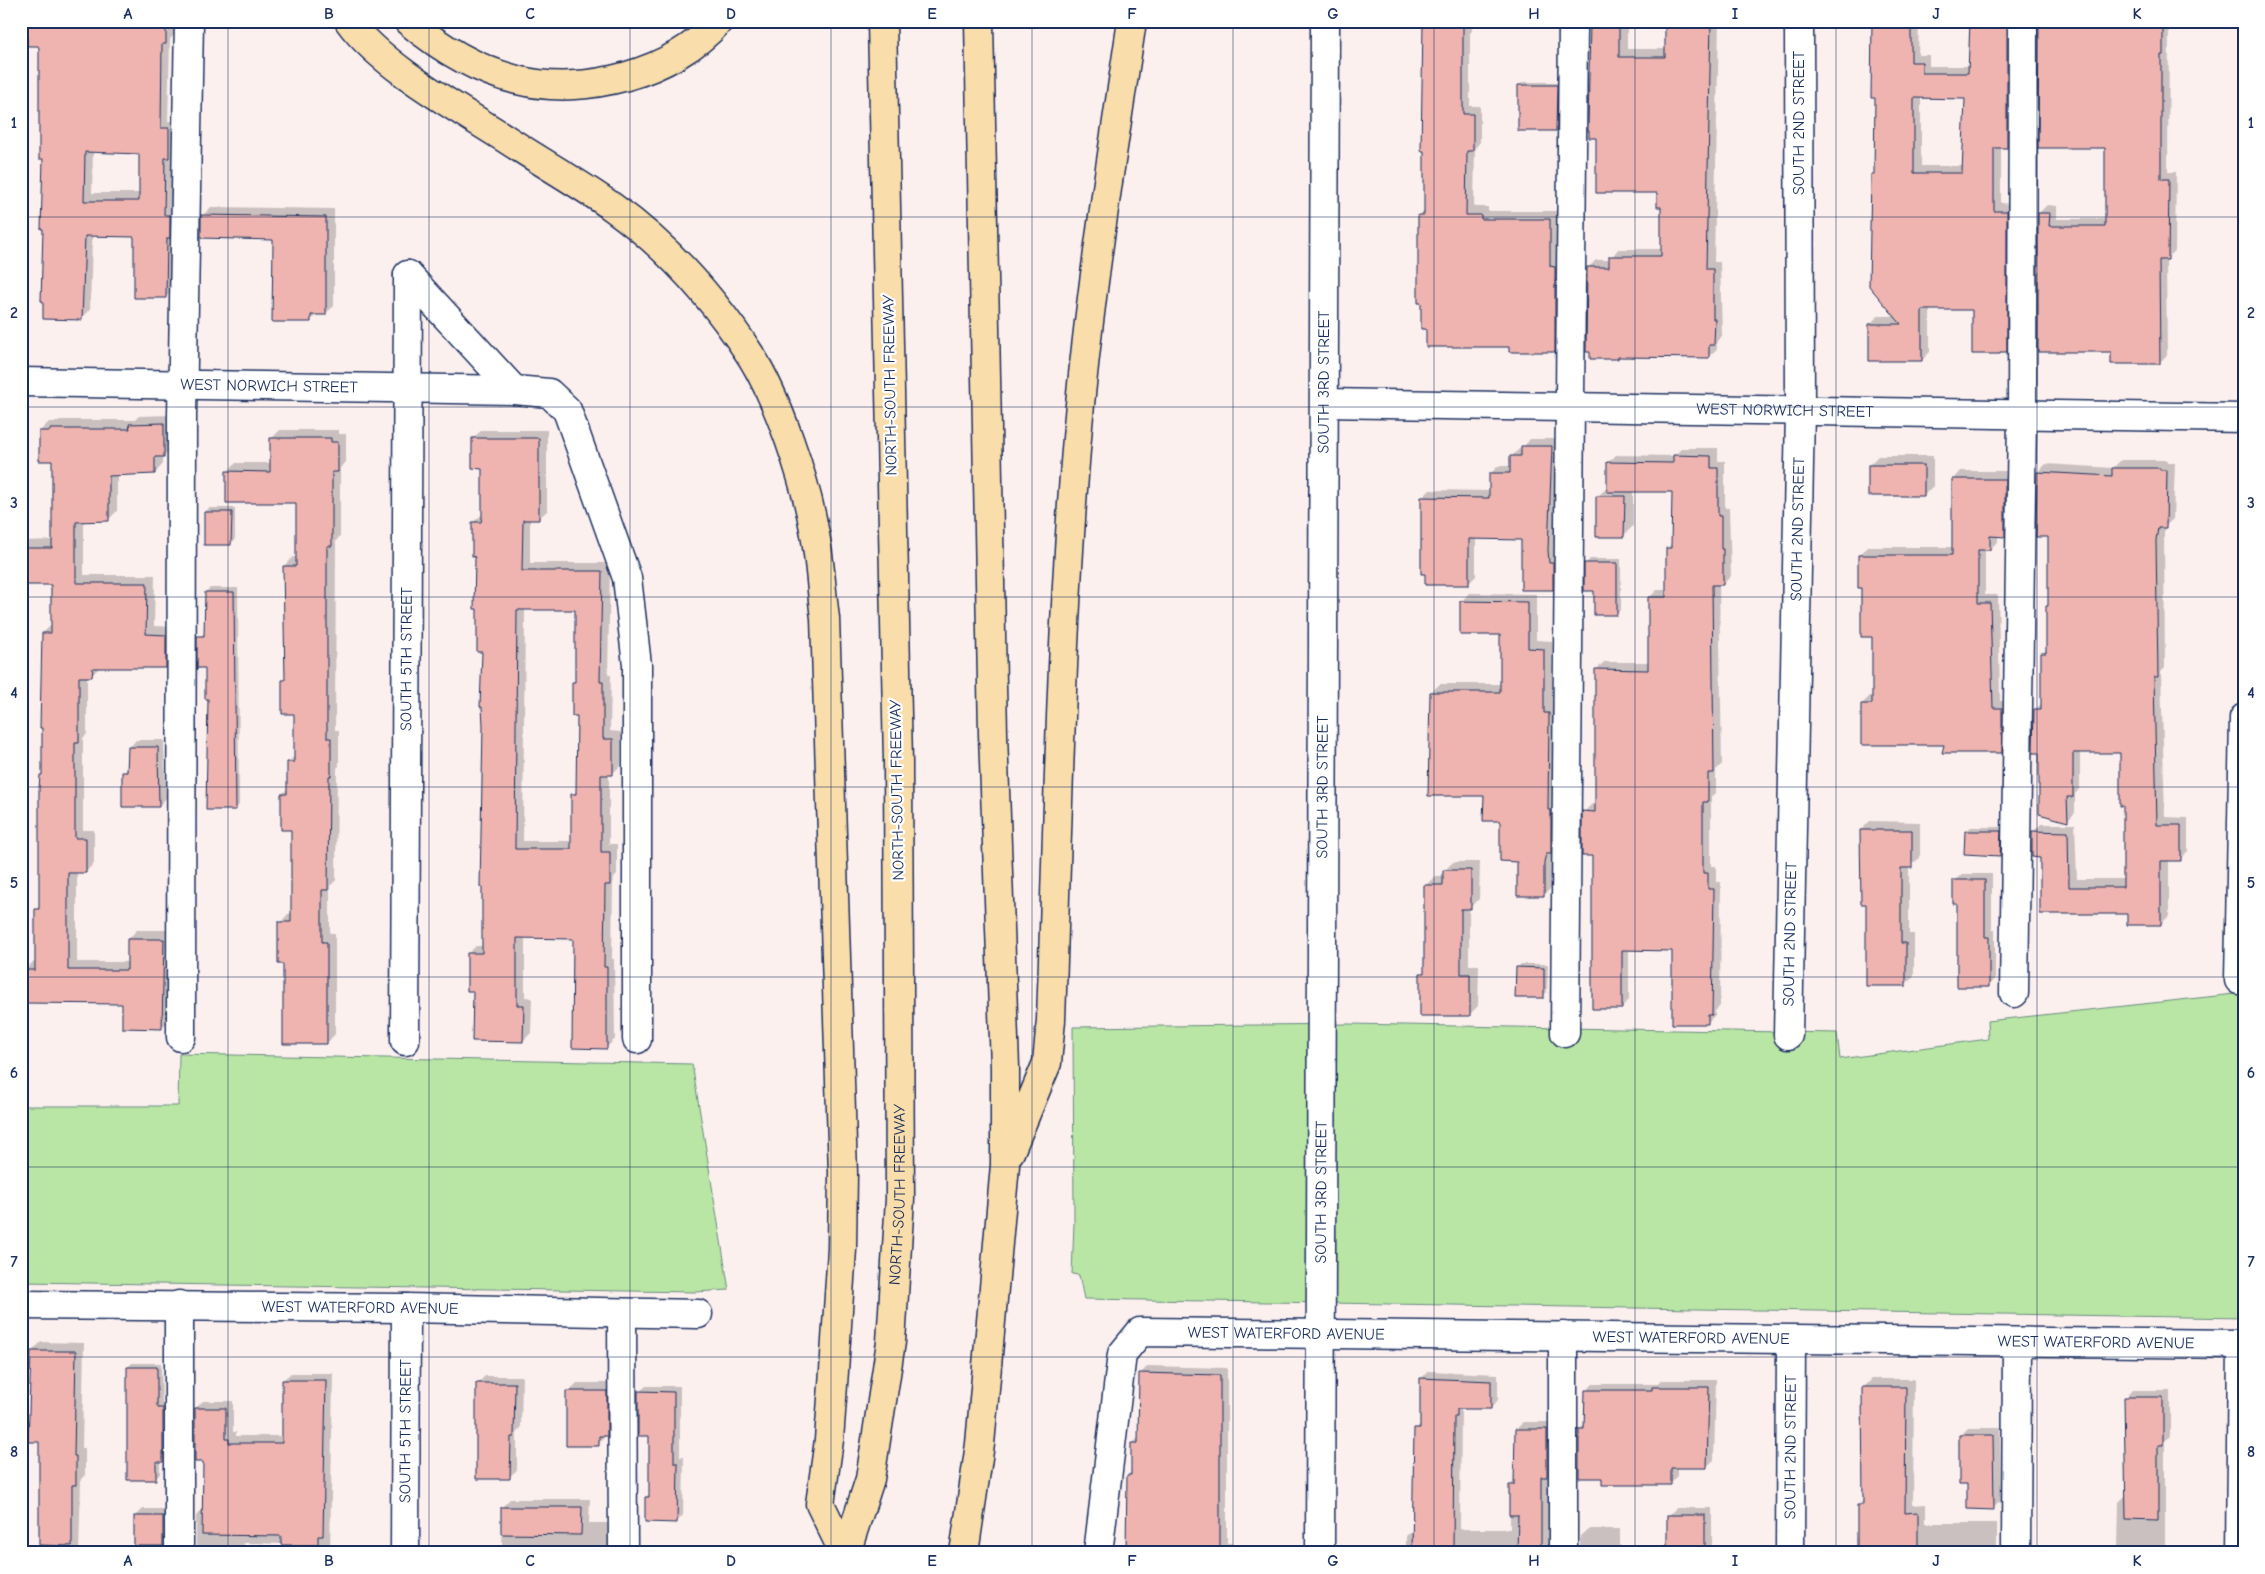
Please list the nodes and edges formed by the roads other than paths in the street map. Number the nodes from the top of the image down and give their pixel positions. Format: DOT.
graph roads {
  1 [pos="189,21"];
  2 [pos="349,21"];
  3 [pos="408,21"];
  4 [pos="719,21"];
  5 [pos="882,21"];
  6 [pos="979,21"];
  7 [pos="1132,21"];
  8 [pos="1325,21"];
  9 [pos="1573,21"];
  10 [pos="1799,21"];
  11 [pos="2023,21"];
  12 [pos="21,382"];
  13 [pos="183,385"];
  14 [pos="408,388"];
  15 [pos="514,390"];
  16 [pos="1325,402"];
  17 [pos="1570,407"];
  18 [pos="1800,411"];
  19 [pos="2022,415"];
  20 [pos="2244,418"];
  21 [pos="2244,718"];
  22 [pos="2238,980"];
  23 [pos="2014,992"];
  24 [pos="1566,1033"];
  25 [pos="1788,1035"];
  26 [pos="181,1037"];
  27 [pos="637,1039"];
  28 [pos="405,1041"];
  29 [pos="1005,1165"];
  30 [pos="21,1305"];
  31 [pos="179,1305"];
  32 [pos="406,1308"];
  33 [pos="622,1312"];
  34 [pos="698,1314"];
  35 [pos="1321,1333"];
  36 [pos="1563,1336"];
  37 [pos="1791,1340"];
  38 [pos="2017,1342"];
  39 [pos="2243,1344"];
  40 [pos="179,1553"];
  41 [pos="404,1553"];
  42 [pos="623,1553"];
  43 [pos="845,1553"];
  44 [pos="964,1553"];
  45 [pos="1098,1553"];
  46 [pos="1320,1553"];
  47 [pos="1563,1553"];
  48 [pos="1790,1553"];
  49 [pos="2016,1553"];
  50 [pos="2240,1553"];
  1 -- 13 [label="street"];
  2 -- 43 [label="highway"];
  3 -- 4 [label="highway"];
  5 -- 43 [label="highway, NORTH-SOUTH FREEWAY"];
  6 -- 29 [label="highway"];
  7 -- 29 [label="highway"];
  8 -- 16 [label="street, SOUTH 3RD STREET"];
  9 -- 17 [label="street"];
  10 -- 18 [label="street, SOUTH 2ND STREET"];
  11 -- 19 [label="street"];
  12 -- 13 [label="street, WEST NORWICH STREET"];
  13 -- 14 [label="street, WEST NORWICH STREET"];
  13 -- 26 [label="street"];
  14 -- 15 [label="street, WEST NORWICH STREET"];
  14 -- 15 [label="street, SOUTH 5TH STREET"];
  14 -- 28 [label="street, SOUTH 5TH STREET"];
  15 -- 27 [label="street, WEST NORWICH STREET"];
  16 -- 17 [label="street, WEST NORWICH STREET"];
  16 -- 35 [label="street, SOUTH 3RD STREET"];
  17 -- 18 [label="street, WEST NORWICH STREET"];
  17 -- 24 [label="street"];
  18 -- 19 [label="street, WEST NORWICH STREET"];
  18 -- 25 [label="street, SOUTH 2ND STREET"];
  19 -- 20 [label="street, WEST NORWICH STREET"];
  19 -- 23 [label="street"];
  21 -- 22 [label="street"];
  29 -- 44 [label="highway"];
  30 -- 31 [label="street, WEST WATERFORD AVENUE"];
  31 -- 32 [label="street, WEST WATERFORD AVENUE"];
  31 -- 40 [label="street"];
  32 -- 33 [label="street, WEST WATERFORD AVENUE"];
  32 -- 41 [label="street, SOUTH 5TH STREET"];
  33 -- 34 [label="street, WEST WATERFORD AVENUE"];
  33 -- 42 [label="street"];
  35 -- 36 [label="street, WEST WATERFORD AVENUE"];
  35 -- 45 [label="street, WEST WATERFORD AVENUE"];
  35 -- 46 [label="street, SOUTH 3RD STREET"];
  36 -- 37 [label="street, WEST WATERFORD AVENUE"];
  36 -- 47 [label="street"];
  37 -- 38 [label="street, WEST WATERFORD AVENUE"];
  37 -- 48 [label="street, SOUTH 2ND STREET"];
  38 -- 39 [label="street, WEST WATERFORD AVENUE"];
  38 -- 49 [label="street"];
  39 -- 50 [label="street"];
}
